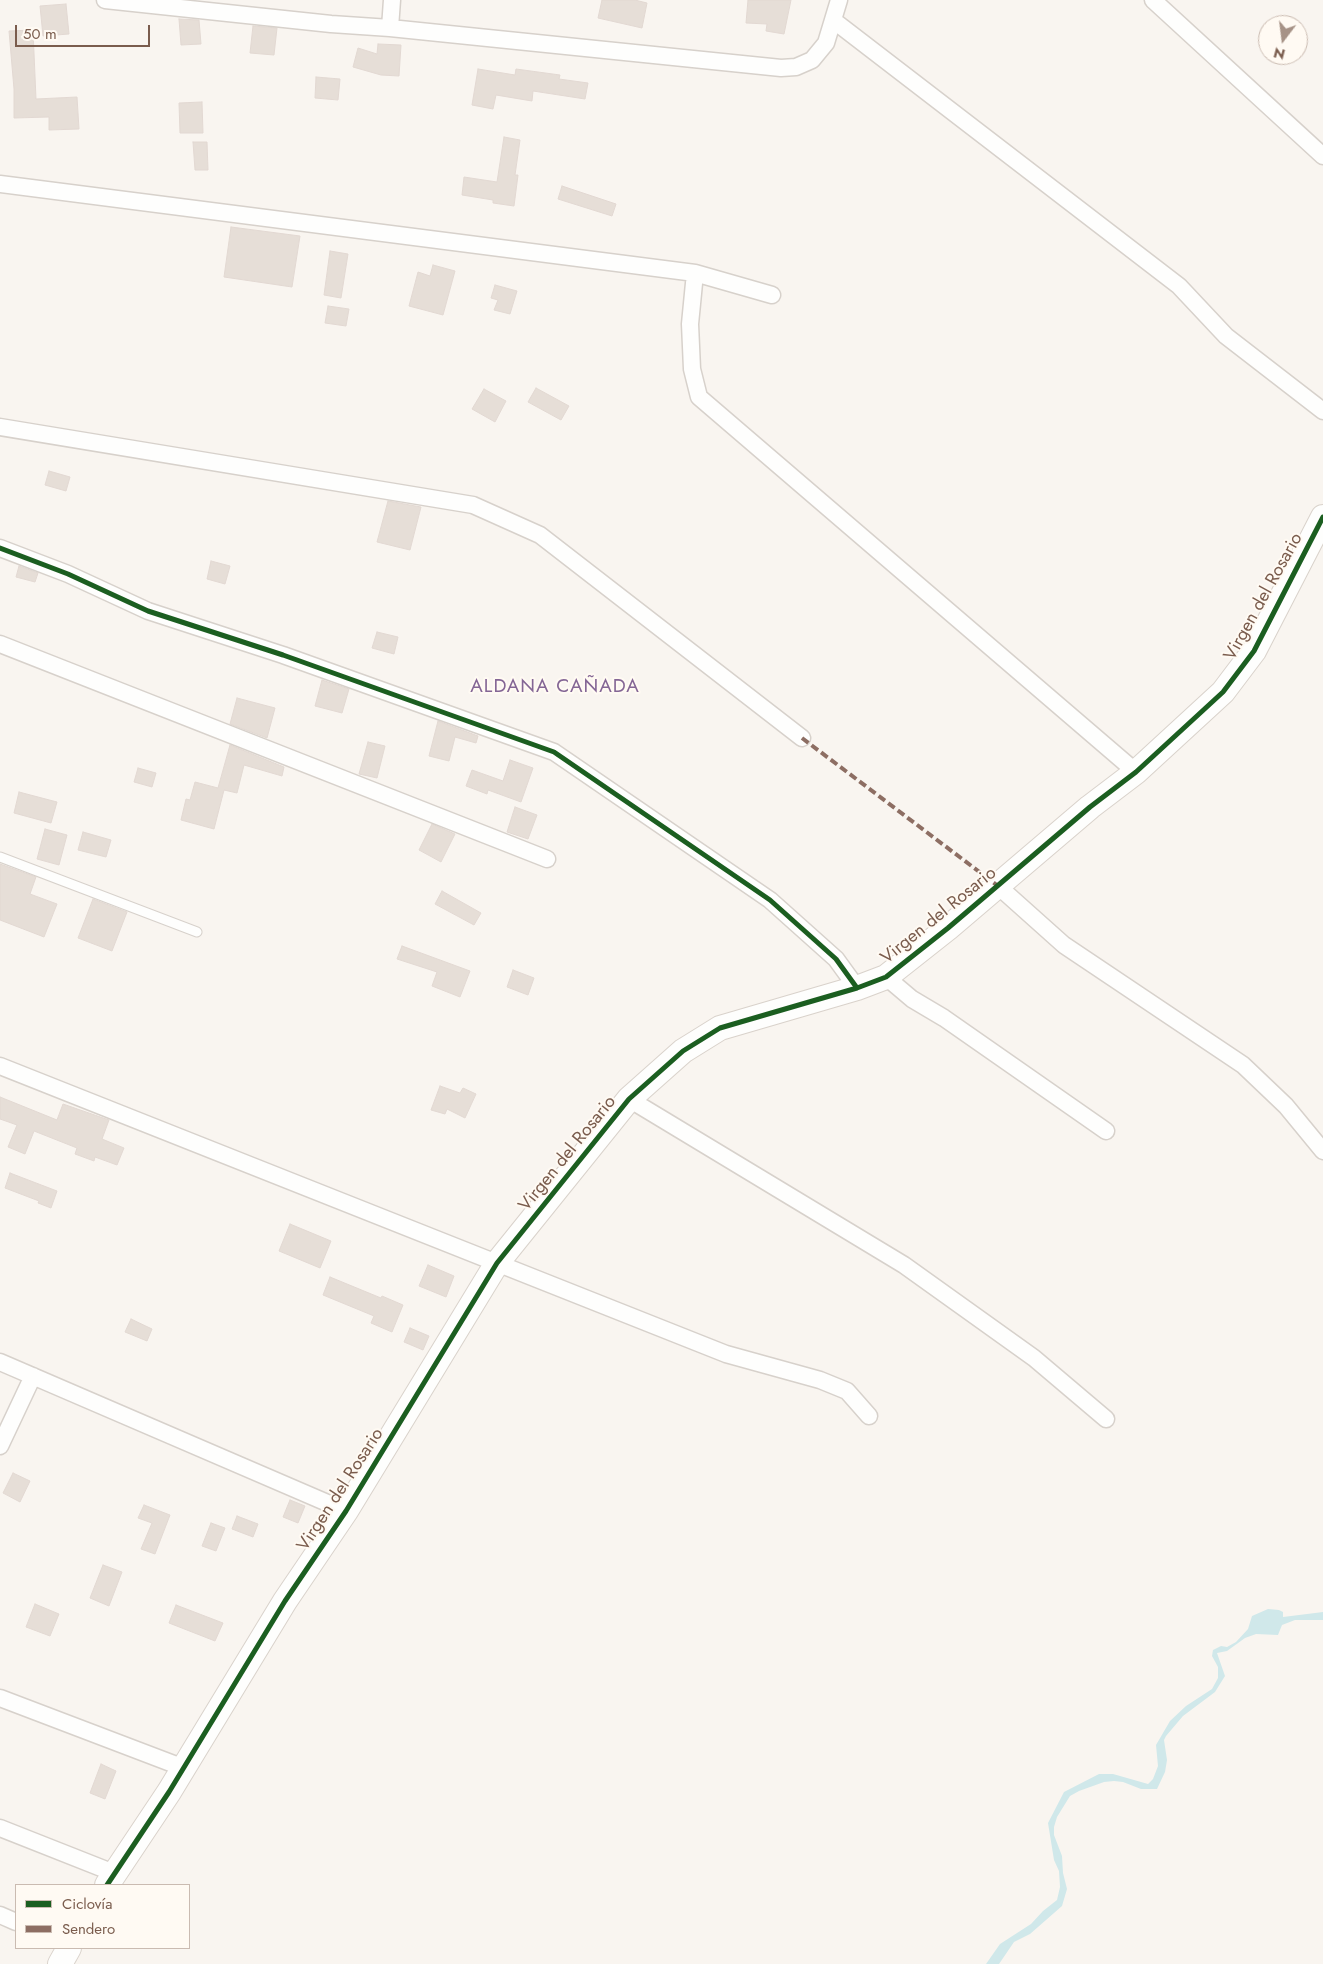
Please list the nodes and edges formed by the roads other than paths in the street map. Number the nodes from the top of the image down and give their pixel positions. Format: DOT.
graph roads {
  1 [pos="105,0"];
  2 [pos="392,0"];
  3 [pos="839,0"];
  4 [pos="1153,0"];
  5 [pos="833,20"];
  6 [pos="390,28"];
  7 [pos="1323,156"];
  8 [pos="0,184"];
  9 [pos="695,273"];
  10 [pos="772,296"];
  11 [pos="1323,411"];
  12 [pos="0,427"];
  13 [pos="1323,517"];
  14 [pos="0,548"];
  15 [pos="0,644"];
  16 [pos="802,738"];
  17 [pos="1136,772"];
  18 [pos="0,857"];
  19 [pos="547,859"];
  20 [pos="998,886"];
  21 [pos="197,932"];
  22 [pos="886,977"];
  23 [pos="857,988"];
  24 [pos="0,1066"];
  25 [pos="629,1099"];
  26 [pos="1106,1131"];
  27 [pos="1323,1150"];
  28 [pos="498,1263"];
  29 [pos="0,1362"];
  30 [pos="33,1376"];
  31 [pos="869,1416"];
  32 [pos="1106,1419"];
  33 [pos="0,1446"];
  34 [pos="346,1511"];
  35 [pos="0,1698"];
  36 [pos="184,1768"];
  37 [pos="0,1828"];
  38 [pos="111,1879"];
  39 [pos="0,1915"];
  40 [pos="15,1922"];
  41 [pos="68,1949"];
  42 [pos="60,1964"];
  1 -- 6 [label="street"];
  2 -- 6 [label="street"];
  3 -- 5 [label="street"];
  4 -- 7 [label="street"];
  5 -- 6 [label="street"];
  5 -- 11 [label="street"];
  8 -- 9 [label="street"];
  9 -- 10 [label="street"];
  9 -- 17 [label="street"];
  12 -- 16 [label="street"];
  13 -- 17 [label="street, Virgen del Rosario"];
  14 -- 23 [label="street"];
  15 -- 19 [label="street"];
  17 -- 20 [label="street, Virgen del Rosario"];
  18 -- 21 [label="lane"];
  20 -- 22 [label="street, Virgen del Rosario"];
  20 -- 27 [label="street"];
  22 -- 23 [label="street, Virgen del Rosario"];
  22 -- 26 [label="street"];
  23 -- 25 [label="street, Virgen del Rosario"];
  24 -- 28 [label="street"];
  25 -- 28 [label="street, Virgen del Rosario"];
  25 -- 32 [label="street"];
  28 -- 31 [label="street"];
  28 -- 34 [label="street, Virgen del Rosario"];
  29 -- 30 [label="street"];
  30 -- 33 [label="street"];
  30 -- 34 [label="street"];
  34 -- 36 [label="street, Virgen del Rosario"];
  35 -- 36 [label="street"];
  36 -- 38 [label="street, Virgen del Rosario"];
  37 -- 38 [label="street"];
  39 -- 40 [label="street"];
  41 -- 42 [label="street"];
}
